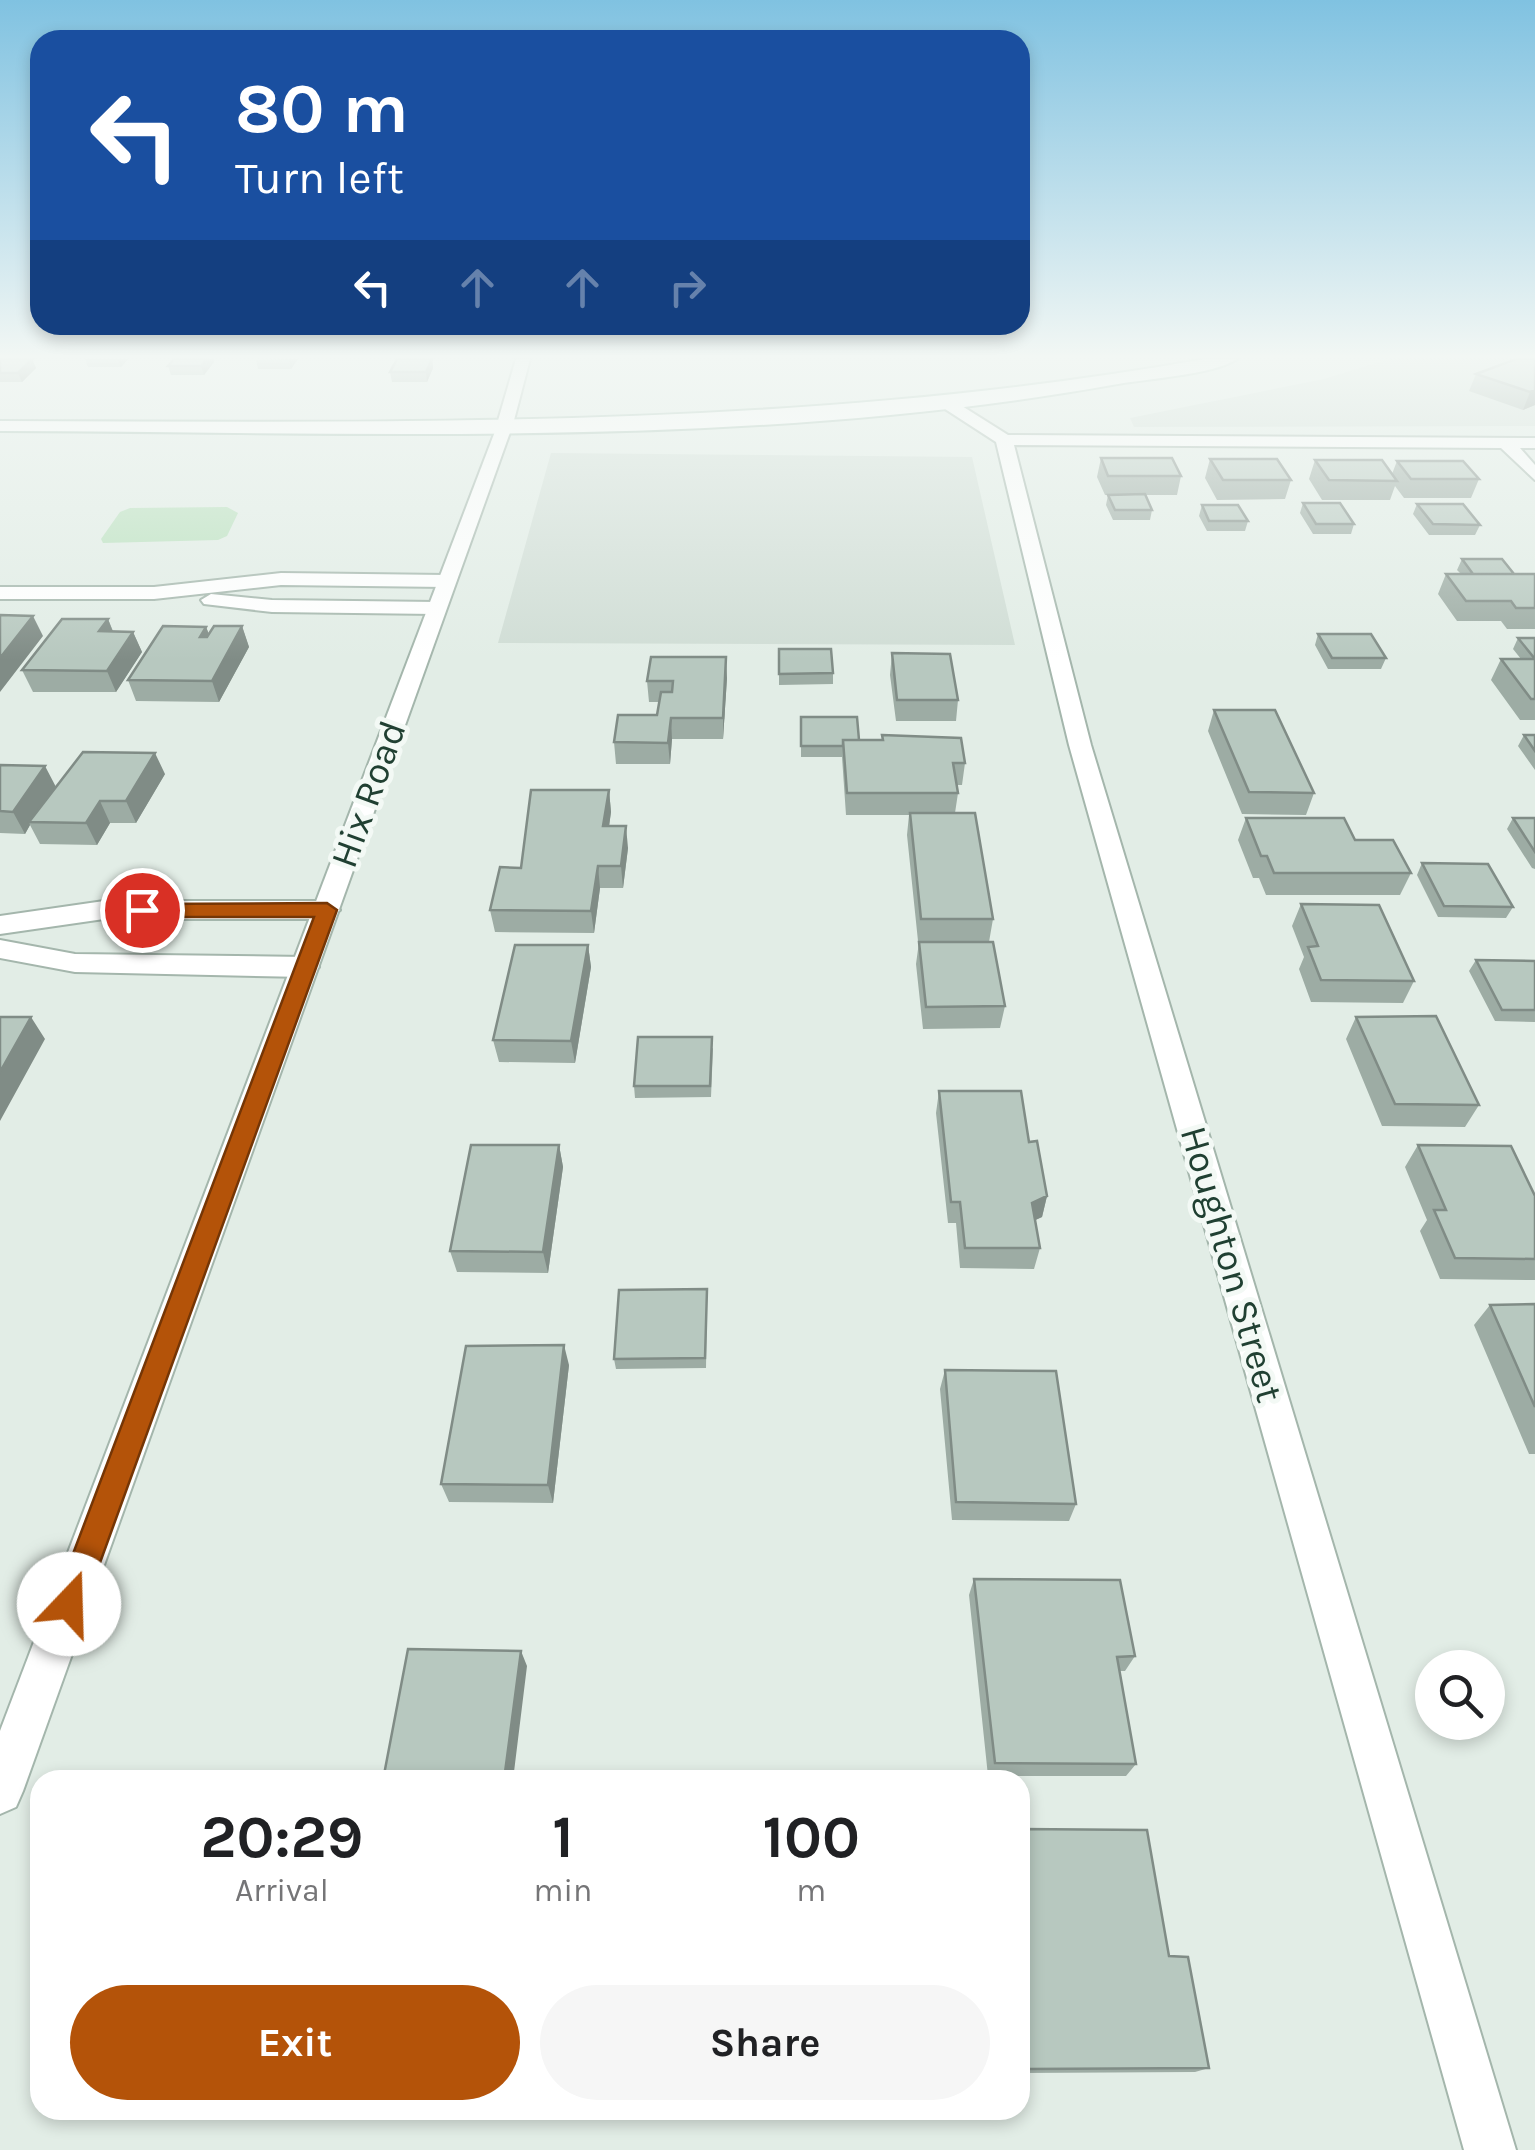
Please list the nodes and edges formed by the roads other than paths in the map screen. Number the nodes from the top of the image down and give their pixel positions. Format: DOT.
graph roads {
  1 [pos="492,459"];
  2 [pos="1009,459"];
  3 [pos="0,593"];
  4 [pos="154,593"];
  5 [pos="441,594"];
  6 [pos="327,910"];
  7 [pos="0,925"];
  8 [pos="0,950"];
  9 [pos="305,967"];
  10 [pos="0,1791"];
  11 [pos="1490,2150"];
  1 -- 5 [label="street, Hix Road"];
  2 -- 11 [label="street, Houghton Street"];
  3 -- 4 [label="street"];
  4 -- 5 [label="street"];
  4 -- 5 [label="street"];
  5 -- 6 [label="street, Hix Road"];
  6 -- 7 [label="street"];
  6 -- 9 [label="street, Hix Road"];
  8 -- 9 [label="street"];
  9 -- 10 [label="street, Hix Road"];
}
